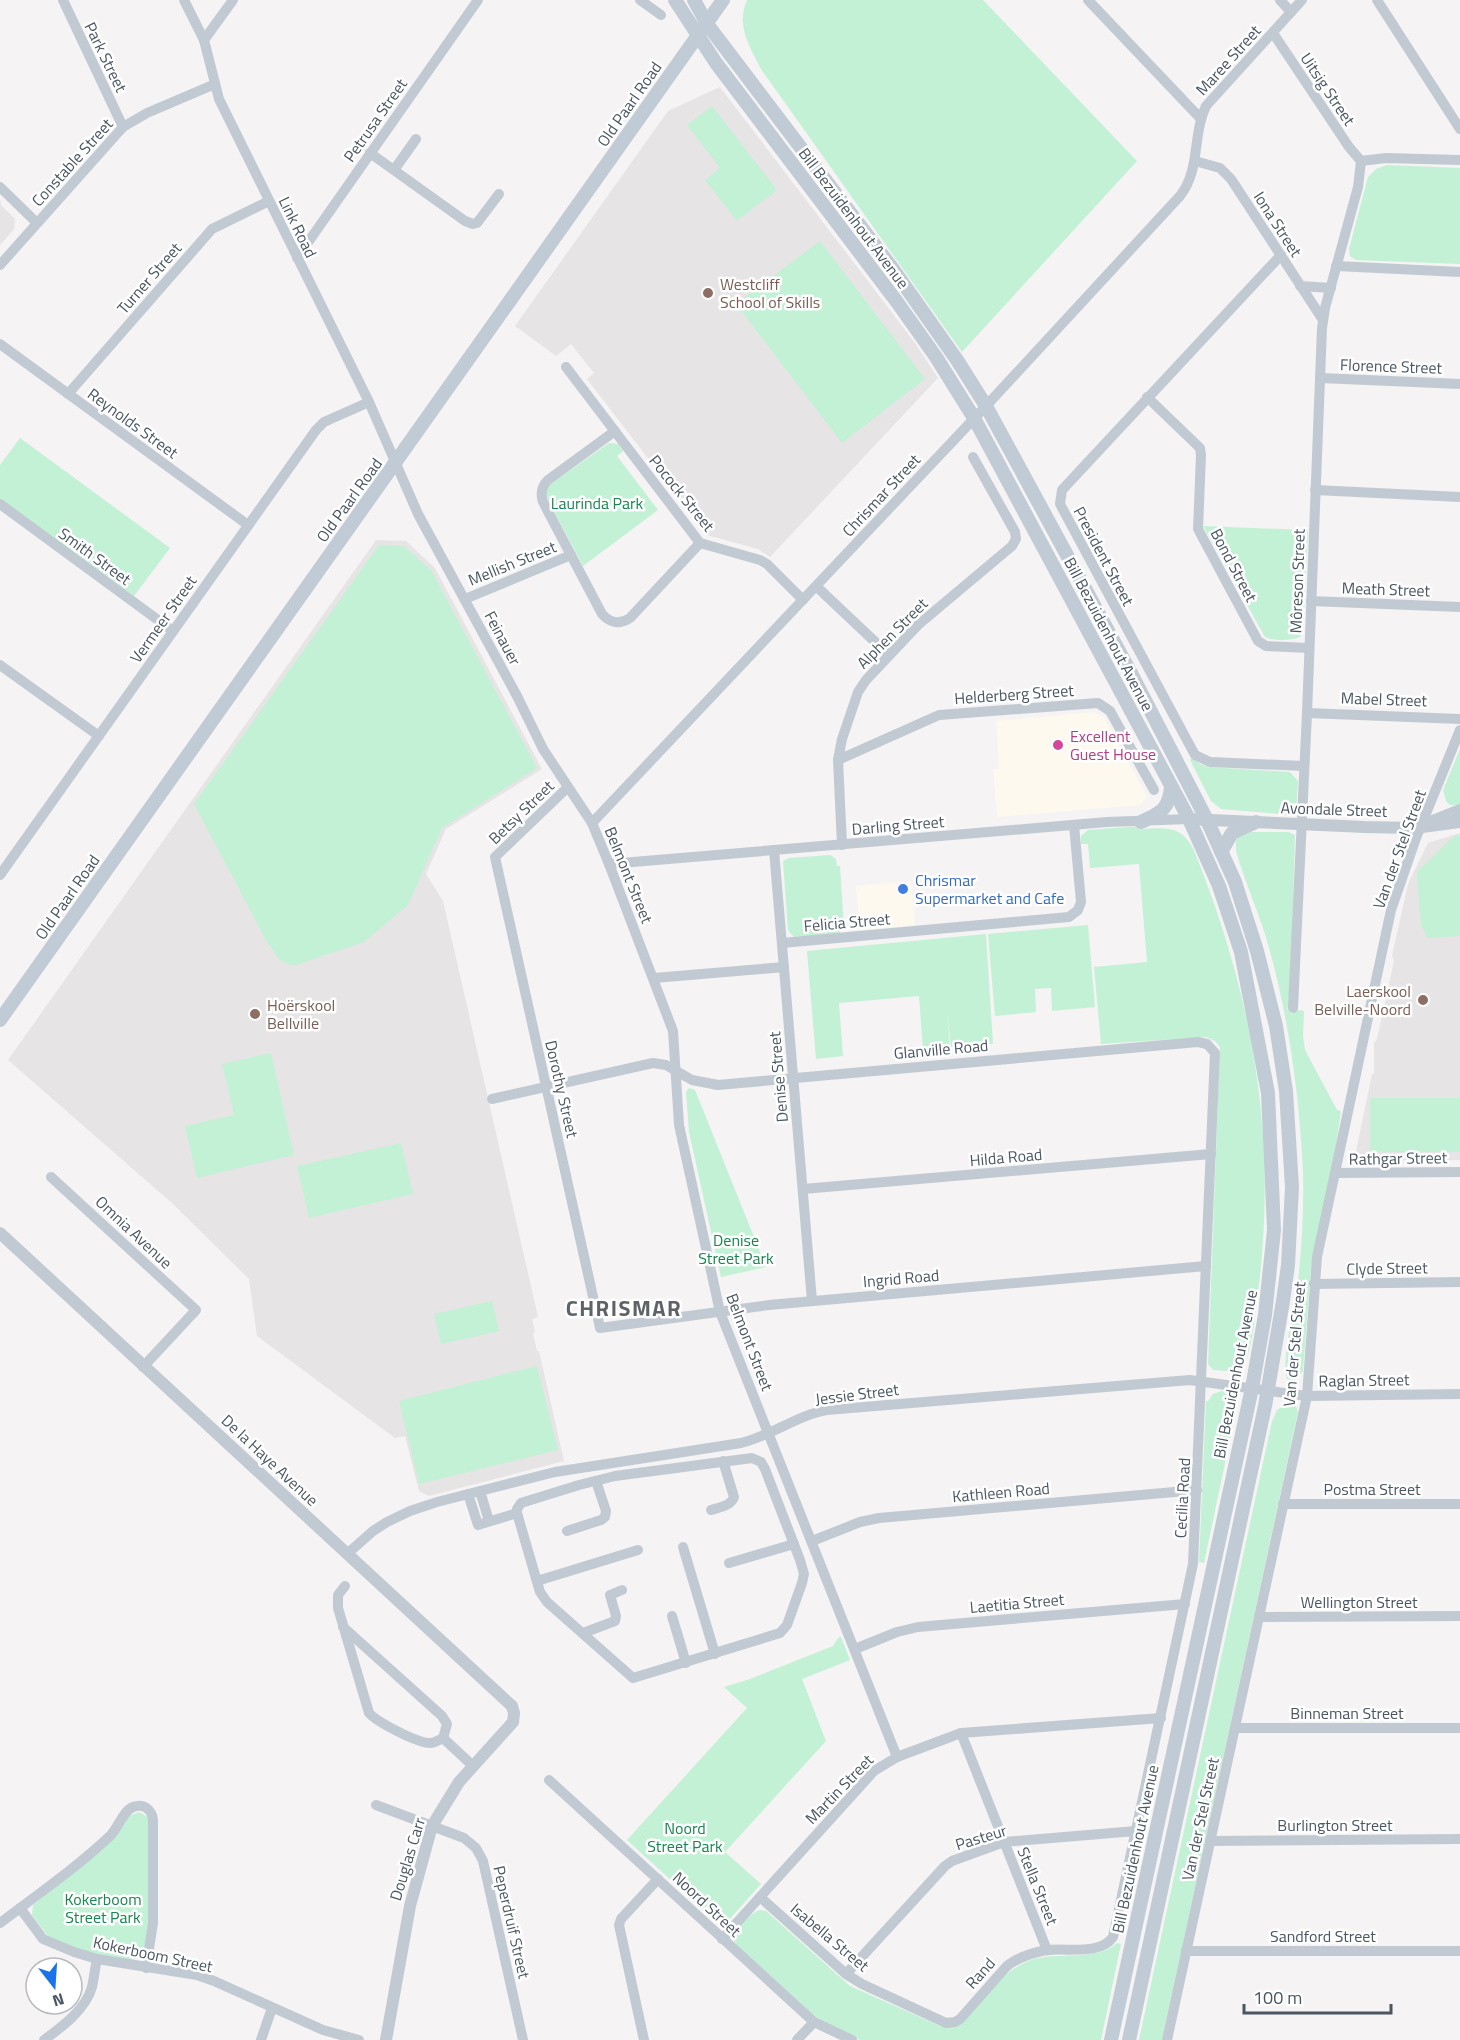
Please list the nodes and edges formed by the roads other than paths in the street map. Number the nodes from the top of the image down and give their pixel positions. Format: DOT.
graph roads {
  1 [pos="63,0"];
  2 [pos="184,0"];
  3 [pos="233,0"];
  4 [pos="478,0"];
  5 [pos="640,0"];
  6 [pos="675,0"];
  7 [pos="694,0"];
  8 [pos="723,0"];
  9 [pos="1088,0"];
  10 [pos="1280,0"];
  11 [pos="1302,0"];
  12 [pos="1377,0"];
  13 [pos="1291,12"];
  14 [pos="661,15"];
  15 [pos="707,24"];
  16 [pos="1273,33"];
  17 [pos="697,37"];
  18 [pos="204,40"];
  19 [pos="215,84"];
  20 [pos="1201,119"];
  21 [pos="123,127"];
  22 [pos="1460,129"];
  23 [pos="416,139"];
  24 [pos="370,153"];
  25 [pos="1458,156"];
  26 [pos="1361,161"];
  27 [pos="1194,162"];
  28 [pos="394,171"];
  29 [pos="1188,184"];
  30 [pos="0,187"];
  31 [pos="499,194"];
  32 [pos="269,201"];
  33 [pos="37,223"];
  34 [pos="1281,255"];
  35 [pos="297,258"];
  36 [pos="0,265"];
  37 [pos="1336,267"];
  38 [pos="1460,272"];
  39 [pos="1300,286"];
  40 [pos="1330,288"];
  41 [pos="1323,320"];
  42 [pos="0,344"];
  43 [pos="566,367"];
  44 [pos="1320,378"];
  45 [pos="1460,384"];
  46 [pos="68,394"];
  47 [pos="1147,397"];
  48 [pos="369,402"];
  49 [pos="986,406"];
  50 [pos="974,418"];
  51 [pos="615,431"];
  52 [pos="973,458"];
  53 [pos="396,463"];
  54 [pos="1315,490"];
  55 [pos="1460,497"];
  56 [pos="0,504"];
  57 [pos="248,525"];
  58 [pos="700,543"];
  59 [pos="571,555"];
  60 [pos="817,587"];
  61 [pos="465,598"];
  62 [pos="803,600"];
  63 [pos="1311,601"];
  64 [pos="1460,607"];
  65 [pos="173,631"];
  66 [pos="1309,648"];
  67 [pos="889,655"];
  68 [pos="0,664"];
  69 [pos="1307,713"];
  70 [pos="1460,719"];
  71 [pos="1460,730"];
  72 [pos="99,736"];
  73 [pos="838,760"];
  74 [pos="1304,766"];
  75 [pos="1171,787"];
  76 [pos="567,788"];
  77 [pos="1154,790"];
  78 [pos="1460,810"];
  79 [pos="1189,819"];
  80 [pos="1207,820"];
  81 [pos="1141,822"];
  82 [pos="1257,822"];
  83 [pos="1460,822"];
  84 [pos="592,823"];
  85 [pos="1302,824"];
  86 [pos="1074,825"];
  87 [pos="1420,827"];
  88 [pos="842,845"];
  89 [pos="774,850"];
  90 [pos="1221,852"];
  91 [pos="495,857"];
  92 [pos="609,864"];
  93 [pos="0,874"];
  94 [pos="782,943"];
  95 [pos="784,967"];
  96 [pos="654,978"];
  97 [pos="1293,1008"];
  98 [pos="0,1020"];
  99 [pos="1211,1046"];
  100 [pos="676,1071"];
  101 [pos="793,1077"];
  102 [pos="546,1086"];
  103 [pos="492,1098"];
  104 [pos="1211,1154"];
  105 [pos="1460,1172"];
  106 [pos="1336,1173"];
  107 [pos="51,1177"];
  108 [pos="803,1189"];
  109 [pos="0,1233"];
  110 [pos="1206,1266"];
  111 [pos="1460,1282"];
  112 [pos="1314,1284"];
  113 [pos="812,1301"];
  114 [pos="720,1312"];
  115 [pos="600,1328"];
  116 [pos="143,1367"];
  117 [pos="1202,1380"];
  118 [pos="1252,1388"];
  119 [pos="1268,1391"];
  120 [pos="1460,1394"];
  121 [pos="1307,1396"];
  122 [pos="770,1433"];
  123 [pos="723,1461"];
  124 [pos="596,1481"];
  125 [pos="1197,1490"];
  126 [pos="468,1494"];
  127 [pos="483,1500"];
  128 [pos="1283,1504"];
  129 [pos="1460,1504"];
  130 [pos="472,1508"];
  131 [pos="711,1510"];
  132 [pos="517,1513"];
  133 [pos="489,1521"];
  134 [pos="567,1531"];
  135 [pos="812,1541"];
  136 [pos="794,1544"];
  137 [pos="683,1547"];
  138 [pos="638,1550"];
  139 [pos="347,1554"];
  140 [pos="729,1563"];
  141 [pos="537,1581"];
  142 [pos="345,1586"];
  143 [pos="622,1590"];
  144 [pos="1185,1604"];
  145 [pos="672,1616"];
  146 [pos="1460,1616"];
  147 [pos="1259,1617"];
  148 [pos="343,1627"];
  149 [pos="583,1633"];
  150 [pos="855,1649"];
  151 [pos="715,1654"];
  152 [pos="686,1663"];
  153 [pos="514,1713"];
  154 [pos="1161,1718"];
  155 [pos="1235,1728"];
  156 [pos="1460,1728"];
  157 [pos="961,1733"];
  158 [pos="443,1738"];
  159 [pos="897,1757"];
  160 [pos="473,1766"];
  161 [pos="549,1780"];
  162 [pos="376,1805"];
  163 [pos="432,1826"];
  164 [pos="1137,1831"];
  165 [pos="1460,1839"];
  166 [pos="1210,1840"];
  167 [pos="1004,1842"];
  168 [pos="658,1879"];
  169 [pos="760,1897"];
  170 [pos="20,1908"];
  171 [pos="0,1923"];
  172 [pos="722,1938"];
  173 [pos="1109,1943"];
  174 [pos="1047,1950"];
  175 [pos="1186,1951"];
  176 [pos="1460,1951"];
  177 [pos="97,1959"];
  178 [pos="146,1968"];
  179 [pos="846,1974"];
  180 [pos="272,2008"];
  181 [pos="814,2022"];
  182 [pos="951,2023"];
  183 [pos="44,2040"];
  184 [pos="261,2040"];
  185 [pos="359,2040"];
  186 [pos="386,2040"];
  187 [pos="523,2040"];
  188 [pos="644,2040"];
  189 [pos="797,2040"];
  190 [pos="852,2040"];
  191 [pos="1111,2040"];
  192 [pos="1129,2040"];
  193 [pos="1167,2040"];
  1 -- 21 [label="street, Park Street"];
  2 -- 18 [label="street, Link Road"];
  3 -- 18 [label="street"];
  4 -- 24 [label="street, Petrusa Street"];
  5 -- 14 [label="street"];
  6 -- 17 [label="main road, Bill Bezuidenhout Avenue"];
  7 -- 15 [label="main road, Bill Bezuidenhout Avenue"];
  8 -- 15 [label="main road, Old Paarl Road"];
  9 -- 20 [label="street"];
  10 -- 13 [label="street"];
  11 -- 13 [label="street, Maree Street"];
  12 -- 22 [label="street"];
  13 -- 16 [label="street, Maree Street"];
  15 -- 17 [label="main road, Old Paarl Road"];
  15 -- 49 [label="main road, Bill Bezuidenhout Avenue"];
  16 -- 20 [label="street, Maree Street"];
  16 -- 26 [label="street, Uitsig Street"];
  17 -- 50 [label="main road, Bill Bezuidenhout Avenue"];
  17 -- 53 [label="main road, Old Paarl Road"];
  18 -- 19 [label="street, Link Road"];
  19 -- 21 [label="street, Constable Street"];
  19 -- 32 [label="street, Link Road"];
  20 -- 27 [label="street, Maree Street"];
  21 -- 33 [label="street, Constable Street"];
  23 -- 28 [label="street"];
  24 -- 28 [label="street"];
  24 -- 35 [label="street, Petrusa Street"];
  25 -- 26 [label="street"];
  26 -- 37 [label="street, Môreson Street"];
  27 -- 29 [label="street, Maree Street"];
  27 -- 34 [label="street, Iona Street"];
  28 -- 31 [label="street"];
  29 -- 49 [label="street, Chrismar Street"];
  30 -- 33 [label="street"];
  32 -- 35 [label="street, Link Road"];
  32 -- 46 [label="street, Turner Street"];
  33 -- 36 [label="street, Constable Street"];
  34 -- 39 [label="street, Iona Street"];
  34 -- 47 [label="street, President Street"];
  35 -- 48 [label="street, Link Road"];
  37 -- 38 [label="street"];
  37 -- 40 [label="street, Môreson Street"];
  39 -- 40 [label="street"];
  39 -- 41 [label="street, Iona Street"];
  40 -- 41 [label="street, Môreson Street"];
  41 -- 44 [label="street, Môreson Street"];
  42 -- 46 [label="street, Reynolds Street"];
  43 -- 51 [label="street, Pocock Street"];
  44 -- 45 [label="street, Florence Street"];
  44 -- 54 [label="street, Môreson Street"];
  46 -- 57 [label="street, Reynolds Street"];
  47 -- 66 [label="street, Bond Street"];
  47 -- 74 [label="street, President Street"];
  48 -- 53 [label="street, Link Road"];
  48 -- 57 [label="street, Vermeer Street"];
  49 -- 50 [label="street, Chrismar Street"];
  49 -- 80 [label="main road, Bill Bezuidenhout Avenue"];
  50 -- 60 [label="street, Chrismar Street"];
  50 -- 75 [label="main road, Bill Bezuidenhout Avenue"];
  51 -- 58 [label="street, Pocock Street"];
  51 -- 59 [label="street"];
  52 -- 67 [label="street, Alphen Street"];
  53 -- 61 [label="street, Feinauer"];
  53 -- 98 [label="main road, Old Paarl Road"];
  54 -- 55 [label="street"];
  54 -- 63 [label="street, Môreson Street"];
  56 -- 65 [label="street, Smith Street"];
  57 -- 65 [label="street, Vermeer Street"];
  58 -- 59 [label="street"];
  58 -- 62 [label="street, Pocock Street"];
  59 -- 61 [label="street, Mellish Street"];
  60 -- 62 [label="street, Chrismar Street"];
  60 -- 67 [label="street"];
  61 -- 76 [label="street, Feinauer"];
  62 -- 84 [label="street, Chrismar Street"];
  63 -- 64 [label="street, Meath Street"];
  63 -- 66 [label="street, Môreson Street"];
  65 -- 72 [label="street, Vermeer Street"];
  66 -- 69 [label="street, Môreson Street"];
  67 -- 73 [label="street, Alphen Street"];
  68 -- 72 [label="street"];
  69 -- 70 [label="street, Mabel Street"];
  69 -- 74 [label="street, Môreson Street"];
  71 -- 87 [label="street, Van der Stel Street"];
  72 -- 93 [label="street, Vermeer Street"];
  73 -- 77 [label="street, Helderberg Street"];
  73 -- 88 [label="street, Alphen Street"];
  74 -- 85 [label="street, Môreson Street"];
  75 -- 79 [label="main road, Bill Bezuidenhout Avenue"];
  75 -- 81 [label="main road"];
  76 -- 84 [label="street, Feinauer"];
  76 -- 91 [label="street, Betsy Street"];
  78 -- 87 [label="street"];
  79 -- 80 [label="street, Avondale Street"];
  79 -- 81 [label="street, Darling Street"];
  79 -- 118 [label="main road, Bill Bezuidenhout Avenue"];
  80 -- 82 [label="street, Avondale Street"];
  80 -- 90 [label="main road, Bill Bezuidenhout Avenue"];
  81 -- 86 [label="street, Darling Street"];
  82 -- 85 [label="street, Avondale Street"];
  82 -- 90 [label="main road"];
  83 -- 87 [label="street, Avondale Street"];
  84 -- 92 [label="street, Belmont Street"];
  85 -- 87 [label="street, Avondale Street"];
  85 -- 97 [label="street, Môreson Street"];
  86 -- 88 [label="street, Darling Street"];
  86 -- 94 [label="street, Felicia Street"];
  87 -- 106 [label="street, Van der Stel Street"];
  88 -- 89 [label="street, Darling Street"];
  89 -- 92 [label="street, Darling Street"];
  89 -- 94 [label="street, Denise Street"];
  90 -- 119 [label="main road, Bill Bezuidenhout Avenue"];
  91 -- 102 [label="street, Dorothy Street"];
  92 -- 96 [label="street, Belmont Street"];
  94 -- 95 [label="street, Denise Street"];
  95 -- 96 [label="street"];
  95 -- 101 [label="street, Denise Street"];
  96 -- 100 [label="street, Belmont Street"];
  99 -- 101 [label="street, Glanville Road"];
  99 -- 104 [label="street, Cecilia Road"];
  100 -- 101 [label="street, Glanville Road"];
  100 -- 102 [label="street, Glanville Road"];
  100 -- 114 [label="street, Belmont Street"];
  101 -- 108 [label="street, Denise Street"];
  102 -- 103 [label="street, Glanville Road"];
  102 -- 115 [label="street, Dorothy Street"];
  104 -- 108 [label="street, Hilda Road"];
  104 -- 110 [label="street, Cecilia Road"];
  105 -- 106 [label="street, Rathgar Street"];
  106 -- 112 [label="street, Van der Stel Street"];
  107 -- 116 [label="street, Omnia Avenue"];
  108 -- 113 [label="street, Denise Street"];
  109 -- 116 [label="street, De la Haye Avenue"];
  110 -- 113 [label="street, Ingrid Road"];
  110 -- 117 [label="street, Cecilia Road"];
  111 -- 112 [label="street, Clyde Street"];
  112 -- 121 [label="street, Van der Stel Street"];
  113 -- 114 [label="street, Ingrid Road"];
  114 -- 115 [label="street, Ingrid Road"];
  114 -- 122 [label="street, Belmont Street"];
  116 -- 139 [label="street, De la Haye Avenue"];
  117 -- 118 [label="street, Jessie Street"];
  117 -- 122 [label="street, Jessie Street"];
  117 -- 125 [label="street, Cecilia Road"];
  118 -- 119 [label="street, Raglan Street"];
  118 -- 191 [label="main road, Bill Bezuidenhout Avenue"];
  119 -- 121 [label="street, Raglan Street"];
  119 -- 192 [label="main road, Bill Bezuidenhout Avenue"];
  120 -- 121 [label="street, Raglan Street"];
  121 -- 128 [label="street, Van der Stel Street"];
  122 -- 127 [label="street, Jessie Street"];
  122 -- 135 [label="street, Belmont Street"];
  123 -- 124 [label="street"];
  123 -- 131 [label="street"];
  123 -- 136 [label="street"];
  124 -- 132 [label="street"];
  124 -- 134 [label="street"];
  125 -- 135 [label="street, Kathleen Road"];
  125 -- 144 [label="street, Cecilia Road"];
  126 -- 127 [label="street, Jessie Street"];
  126 -- 130 [label="street"];
  126 -- 139 [label="street, Jessie Street"];
  127 -- 130 [label="street"];
  127 -- 133 [label="street"];
  128 -- 129 [label="street, Postma Street"];
  128 -- 147 [label="street, Van der Stel Street"];
  130 -- 133 [label="street"];
  132 -- 133 [label="street"];
  132 -- 141 [label="street"];
  135 -- 150 [label="street, Belmont Street"];
  136 -- 140 [label="street"];
  136 -- 151 [label="street"];
  137 -- 151 [label="street"];
  138 -- 141 [label="street"];
  139 -- 153 [label="street, De la Haye Avenue"];
  141 -- 149 [label="street"];
  142 -- 148 [label="street"];
  143 -- 149 [label="street"];
  144 -- 150 [label="street, Laetitia Street"];
  144 -- 154 [label="street, Cecilia Road"];
  145 -- 152 [label="street"];
  146 -- 147 [label="street, Wellington Street"];
  147 -- 155 [label="street, Van der Stel Street"];
  148 -- 158 [label="street"];
  148 -- 158 [label="street"];
  149 -- 152 [label="street"];
  150 -- 159 [label="street, Belmont Street"];
  151 -- 152 [label="street"];
  153 -- 160 [label="street, Douglas Carr"];
  154 -- 157 [label="street, Martin Street"];
  154 -- 164 [label="street, Cecilia Road"];
  155 -- 156 [label="street, Binneman Street"];
  155 -- 166 [label="street, Van der Stel Street"];
  157 -- 159 [label="street, Martin Street"];
  157 -- 167 [label="street, Stella Street"];
  158 -- 160 [label="street"];
  159 -- 169 [label="street, Martin Street"];
  160 -- 163 [label="street, Douglas Carr"];
  161 -- 168 [label="street, Noord Street"];
  162 -- 163 [label="street, Peperdruif Street"];
  163 -- 186 [label="street, Douglas Carr"];
  163 -- 187 [label="street, Peperdruif Street"];
  164 -- 167 [label="street, Pasteur"];
  164 -- 173 [label="street, Cecilia Road"];
  165 -- 166 [label="street, Burlington Street"];
  166 -- 175 [label="street, Van der Stel Street"];
  167 -- 174 [label="street, Stella Street"];
  167 -- 179 [label="street, Pasteur"];
  168 -- 172 [label="street, Noord Street"];
  168 -- 188 [label="street"];
  169 -- 172 [label="street, Martin Street"];
  169 -- 179 [label="street, Isabella Street"];
  170 -- 171 [label="street"];
  170 -- 177 [label="street, Kokerboom Street"];
  170 -- 178 [label="street"];
  172 -- 181 [label="street, Noord Street"];
  173 -- 174 [label="street, Rand"];
  174 -- 182 [label="street, Rand"];
  175 -- 176 [label="street, Sandford Street"];
  175 -- 193 [label="street, Van der Stel Street"];
  177 -- 178 [label="street, Kokerboom Street"];
  177 -- 183 [label="street"];
  178 -- 180 [label="street, Kokerboom Street"];
  179 -- 182 [label="street, Isabella Street"];
  180 -- 184 [label="street"];
  180 -- 185 [label="street, Kokerboom Street"];
  181 -- 189 [label="street"];
  181 -- 190 [label="street, Noord Street"];
}
